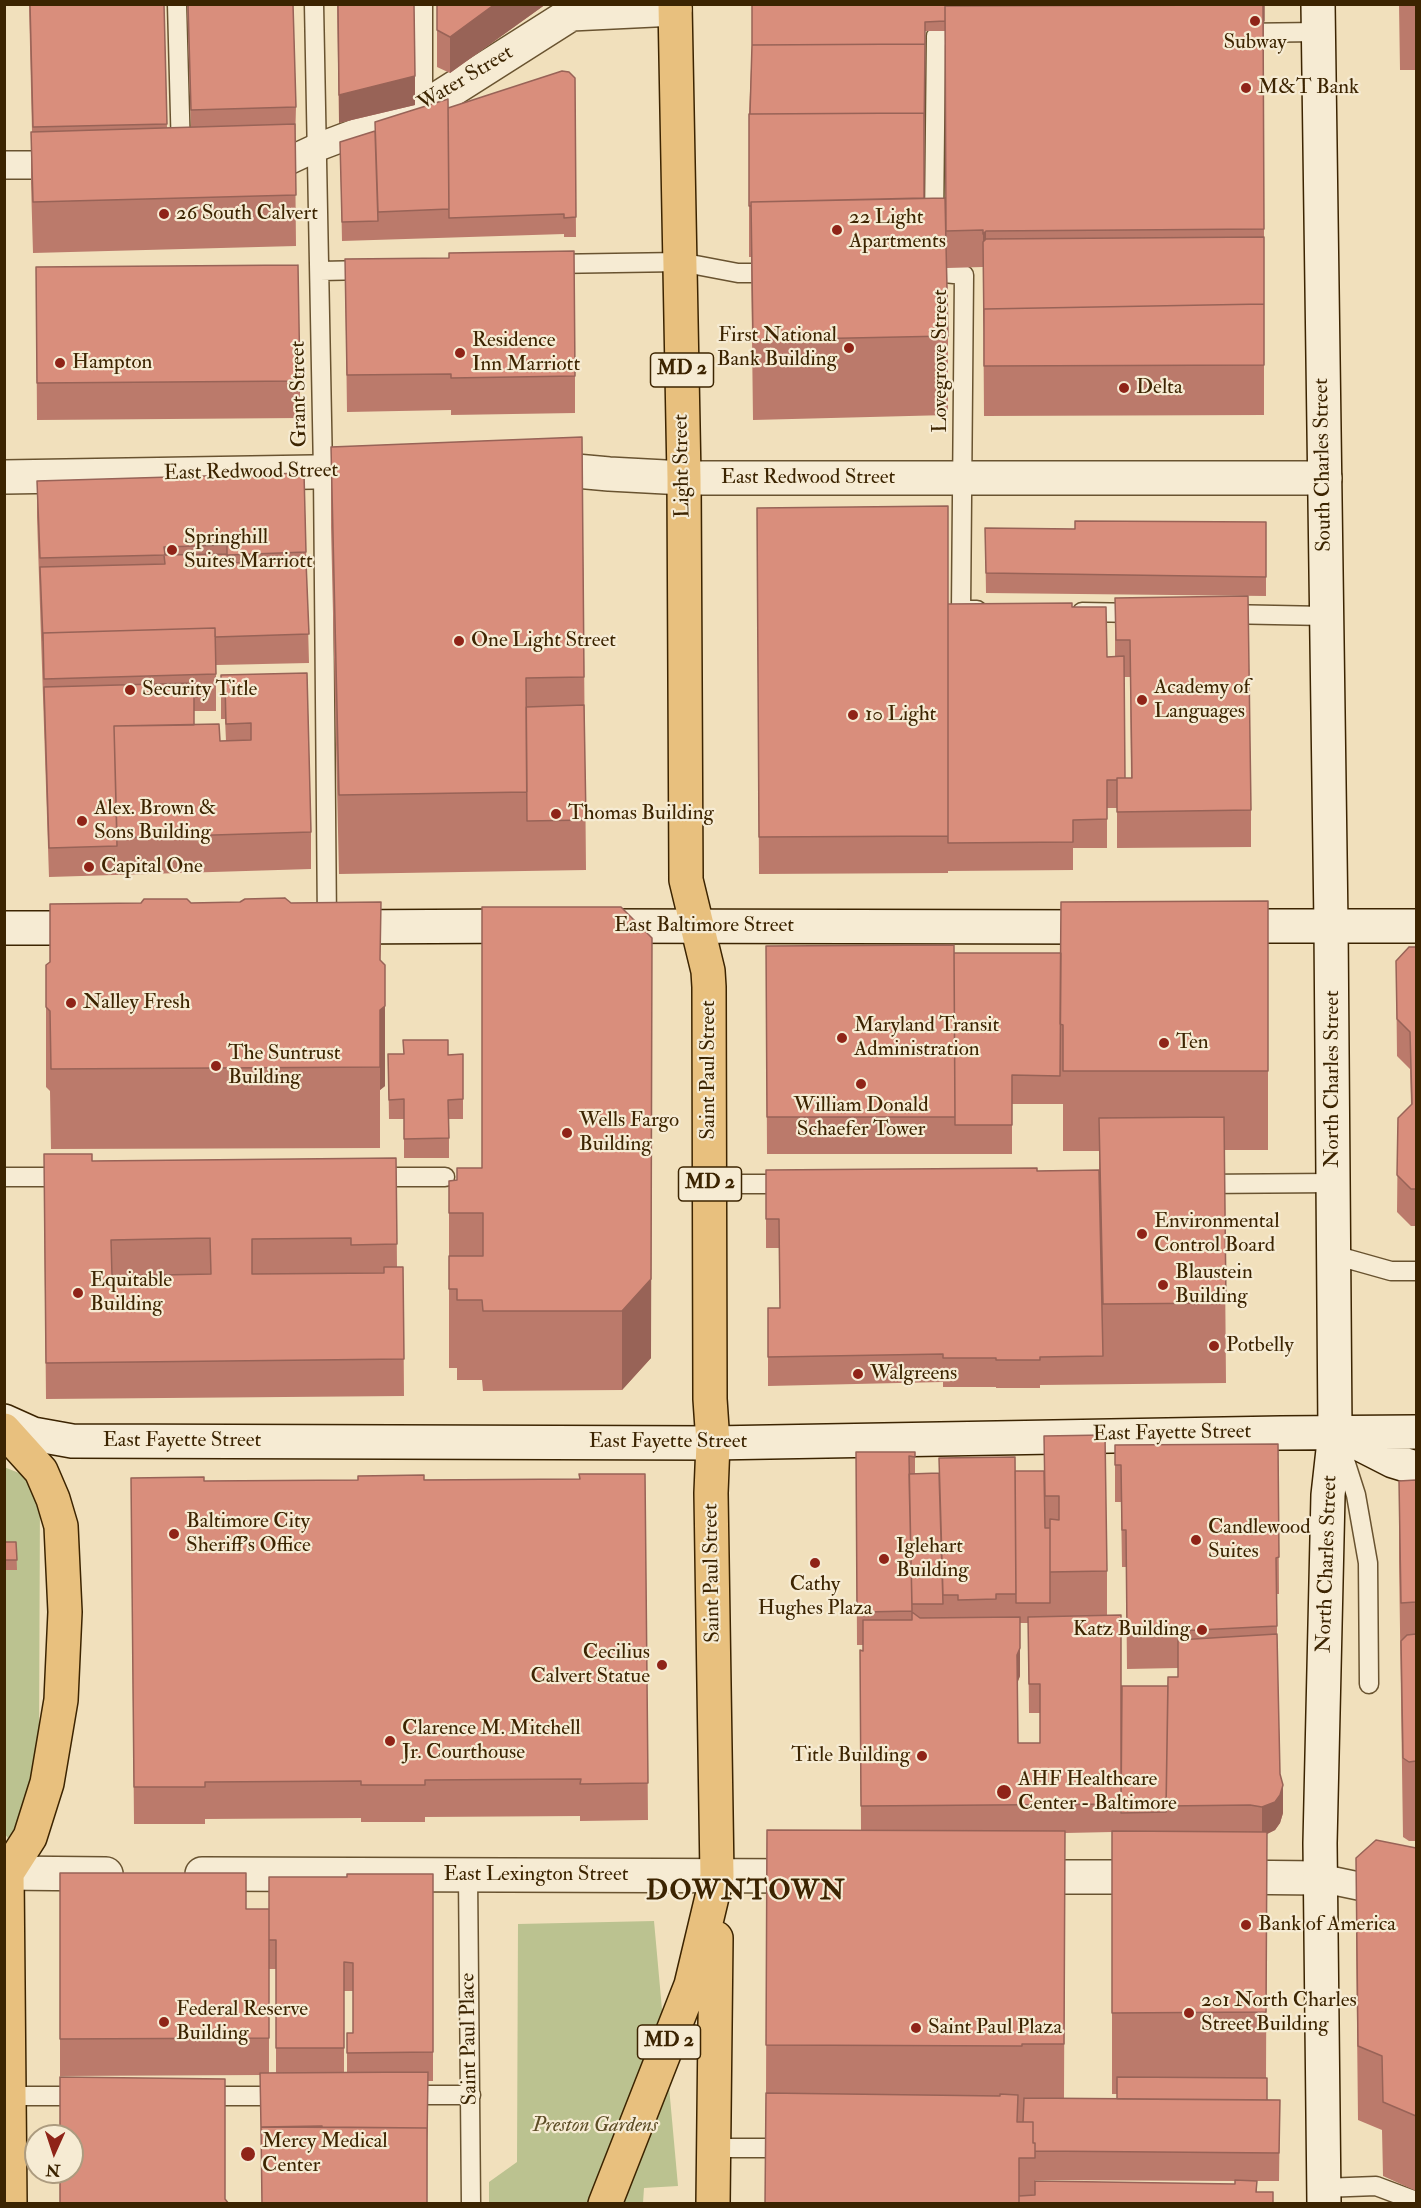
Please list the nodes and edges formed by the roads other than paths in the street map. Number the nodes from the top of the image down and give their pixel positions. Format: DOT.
graph roads {
  1 [pos="177,4"];
  2 [pos="314,4"];
  3 [pos="423,4"];
  4 [pos="675,7"];
  5 [pos="1318,18"];
  6 [pos="1222,33"];
  7 [pos="984,35"];
  8 [pos="423,108"];
  9 [pos="318,147"];
  10 [pos="4,165"];
  11 [pos="92,165"];
  12 [pos="182,166"];
  13 [pos="239,166"];
  14 [pos="934,235"];
  15 [pos="680,262"];
  16 [pos="528,265"];
  17 [pos="389,269"];
  18 [pos="320,271"];
  19 [pos="910,271"];
  20 [pos="796,272"];
  21 [pos="505,470"];
  22 [pos="401,471"];
  23 [pos="323,472"];
  24 [pos="4,477"];
  25 [pos="684,478"];
  26 [pos="963,478"];
  27 [pos="1325,478"];
  28 [pos="996,611"];
  29 [pos="1066,612"];
  30 [pos="1159,613"];
  31 [pos="1206,614"];
  32 [pos="1326,616"];
  33 [pos="1331,925"];
  34 [pos="696,926"];
  35 [pos="1192,926"];
  36 [pos="1416,926"];
  37 [pos="292,927"];
  38 [pos="327,927"];
  39 [pos="1132,927"];
  40 [pos="4,928"];
  41 [pos="130,928"];
  42 [pos="4,1177"];
  43 [pos="82,1177"];
  44 [pos="351,1177"];
  45 [pos="445,1177"];
  46 [pos="1333,1183"];
  47 [pos="710,1184"];
  48 [pos="802,1184"];
  49 [pos="1183,1184"];
  50 [pos="1334,1255"];
  51 [pos="1416,1271"];
  52 [pos="4,1421"];
  53 [pos="4,1430"];
  54 [pos="1335,1432"];
  55 [pos="1416,1432"];
  56 [pos="713,1443"];
  57 [pos="1416,1468"];
  58 [pos="1369,1684"];
  59 [pos="5,1872"];
  60 [pos="136,1874"];
  61 [pos="169,1874"];
  62 [pos="468,1875"];
  63 [pos="717,1876"];
  64 [pos="835,1876"];
  65 [pos="988,1877"];
  66 [pos="1320,1878"];
  67 [pos="1416,1899"];
  68 [pos="390,2095"];
  69 [pos="471,2095"];
  70 [pos="10,2096"];
  71 [pos="109,2096"];
  72 [pos="180,2096"];
  73 [pos="297,2096"];
  74 [pos="713,2148"];
  75 [pos="807,2148"];
  76 [pos="1323,2196"];
  77 [pos="1416,2201"];
  78 [pos="10,2204"];
  79 [pos="471,2204"];
  80 [pos="605,2204"];
  81 [pos="712,2204"];
  1 -- 12 [label="lane"];
  2 -- 9 [label="lane, Grant Street"];
  3 -- 8 [label="lane"];
  4 -- 8 [label="main road, Water Street"];
  4 -- 15 [label="main road, Light Street / MD 2"];
  5 -- 6 [label="lane"];
  5 -- 27 [label="main road, South Charles Street"];
  7 -- 14 [label="lane"];
  8 -- 9 [label="street, Water Street"];
  9 -- 13 [label="street, Water Street"];
  9 -- 18 [label="lane, Grant Street"];
  10 -- 11 [label="street"];
  15 -- 16 [label="lane"];
  15 -- 20 [label="lane"];
  15 -- 25 [label="main road, Light Street / MD 2"];
  17 -- 18 [label="lane"];
  18 -- 23 [label="lane, Grant Street"];
  19 -- 26 [label="lane, Lovegrove Street"];
  21 -- 25 [label="main road, East Redwood Street"];
  22 -- 23 [label="main road, East Redwood Street"];
  23 -- 24 [label="main road, East Redwood Street"];
  23 -- 38 [label="lane, Grant Street"];
  25 -- 26 [label="main road, East Redwood Street"];
  25 -- 34 [label="main road, Light Street / MD 2"];
  26 -- 27 [label="main road, East Redwood Street"];
  26 -- 28 [label="lane"];
  27 -- 32 [label="main road, South Charles Street"];
  29 -- 30 [label="lane"];
  31 -- 32 [label="lane"];
  32 -- 33 [label="main road, South Charles Street"];
  33 -- 35 [label="main road"];
  33 -- 36 [label="main road"];
  33 -- 46 [label="main road, North Charles Street"];
  34 -- 38 [label="main road, East Baltimore Street"];
  34 -- 39 [label="main road, East Baltimore Street"];
  34 -- 47 [label="main road, Saint Paul Street / MD 2"];
  37 -- 38 [label="main road, East Baltimore Street"];
  40 -- 41 [label="main road"];
  42 -- 43 [label="lane"];
  44 -- 45 [label="lane"];
  46 -- 49 [label="lane"];
  46 -- 50 [label="main road, North Charles Street"];
  47 -- 48 [label="lane"];
  47 -- 56 [label="main road, Saint Paul Street / MD 2"];
  50 -- 51 [label="lane"];
  50 -- 54 [label="main road, North Charles Street"];
  52 -- 56 [label="main road, East Fayette Street"];
  53 -- 59 [label="main road"];
  54 -- 55 [label="main road, East Fayette Street"];
  54 -- 56 [label="main road, East Fayette Street"];
  54 -- 57 [label="main road"];
  54 -- 58 [label="lane"];
  54 -- 66 [label="main road, North Charles Street"];
  56 -- 63 [label="main road, Saint Paul Street / MD 2"];
  59 -- 60 [label="main road"];
  59 -- 70 [label="main road"];
  61 -- 62 [label="main road, East Lexington Street"];
  62 -- 63 [label="main road, East Lexington Street"];
  62 -- 69 [label="lane, Saint Paul Place"];
  63 -- 64 [label="main road, East Lexington Street"];
  63 -- 74 [label="main road"];
  63 -- 80 [label="main road, Saint Paul Street / MD 2"];
  65 -- 66 [label="main road"];
  66 -- 67 [label="street"];
  66 -- 76 [label="main road, North Charles Street"];
  68 -- 69 [label="lane"];
  69 -- 79 [label="lane, Saint Paul Place"];
  70 -- 71 [label="lane"];
  70 -- 78 [label="main road"];
  72 -- 73 [label="lane"];
  74 -- 75 [label="lane"];
  74 -- 81 [label="main road"];
  76 -- 77 [label="lane"];
}
